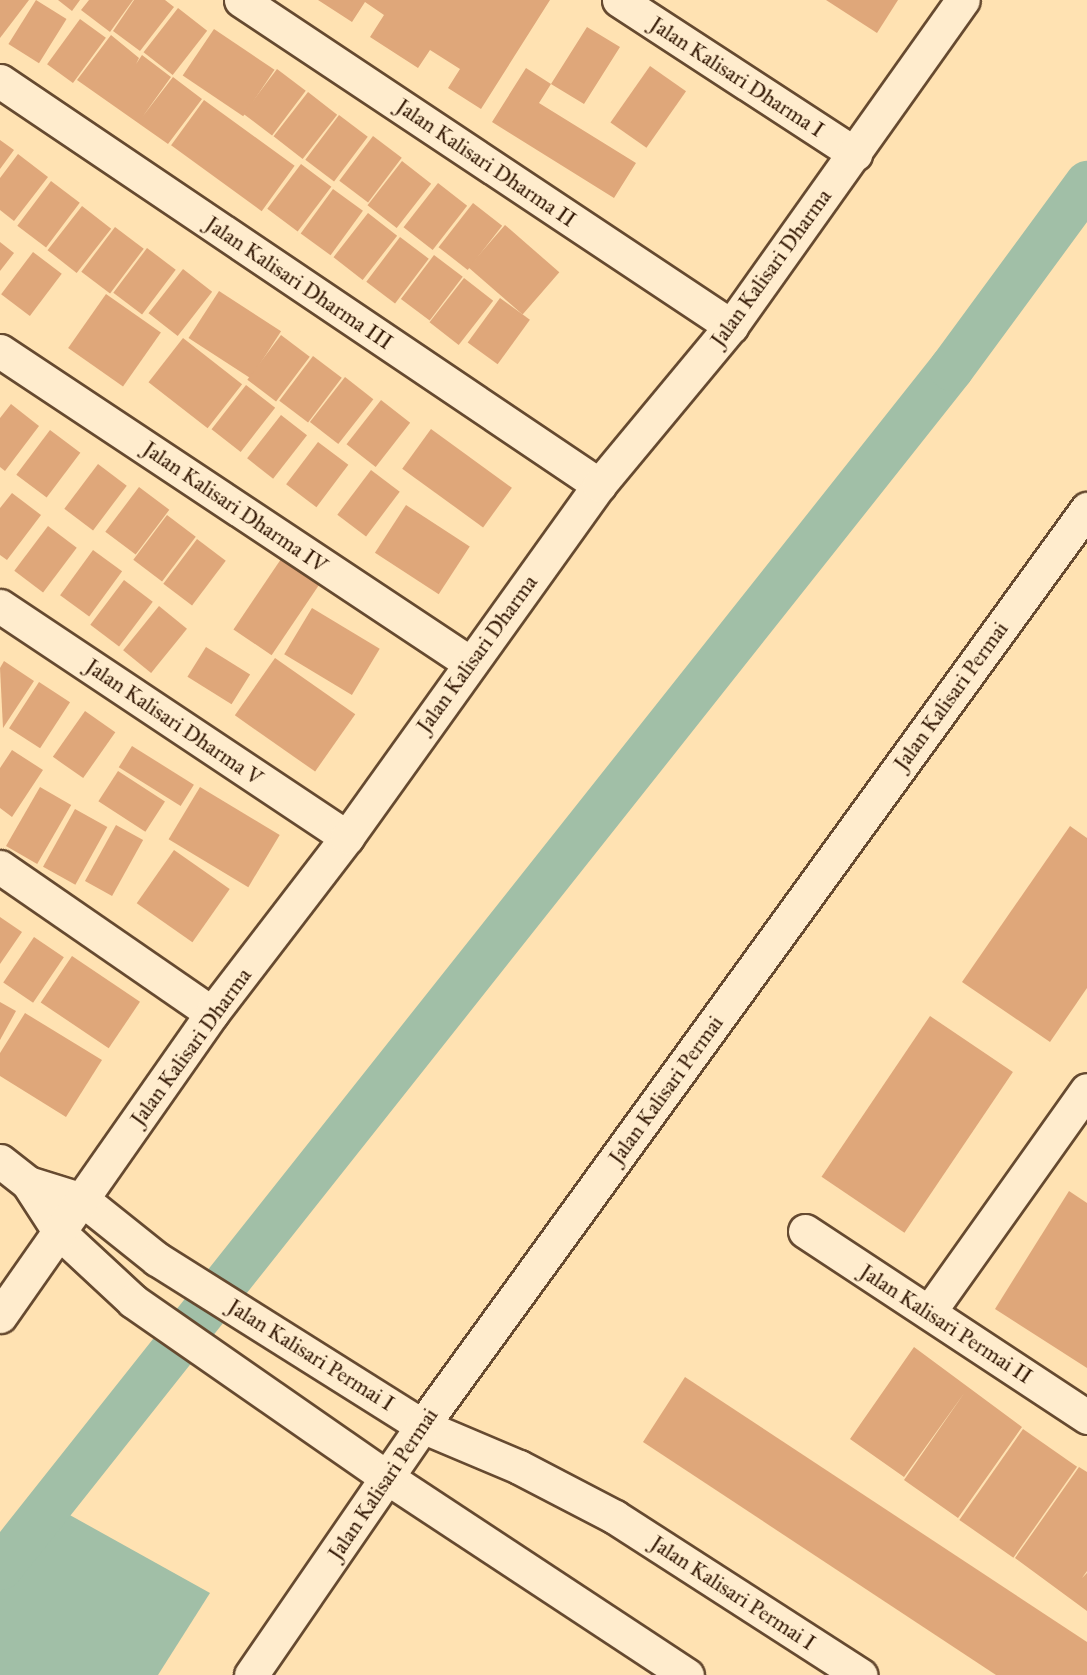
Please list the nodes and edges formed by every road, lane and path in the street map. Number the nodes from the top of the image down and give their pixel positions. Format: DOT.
graph roads {
  1 [pos="241,0"];
  2 [pos="963,0"];
  3 [pos="625,2"];
  4 [pos="0,81"];
  5 [pos="855,154"];
  6 [pos="731,326"];
  7 [pos="0,351"];
  8 [pos="599,485"];
  9 [pos="1087,508"];
  10 [pos="0,606"];
  11 [pos="470,663"];
  12 [pos="347,837"];
  13 [pos="0,867"];
  14 [pos="212,1013"];
  15 [pos="1087,1090"];
  16 [pos="0,1161"];
  17 [pos="28,1183"];
  18 [pos="83,1200"];
  19 [pos="805,1231"];
  20 [pos="61,1234"];
  21 [pos="929,1311"];
  22 [pos="0,1316"];
  23 [pos="1087,1417"];
  24 [pos="422,1426"];
  25 [pos="387,1478"];
  26 [pos="251,1675"];
  27 [pos="687,1675"];
  28 [pos="860,1675"];
  1 -- 6 [label="street, Jalan Kalisari Dharma II"];
  2 -- 5 [label="street, Jalan Kalisari Dharma"];
  3 -- 5 [label="street, Jalan Kalisari Dharma I"];
  4 -- 8 [label="street, Jalan Kalisari Dharma III"];
  5 -- 6 [label="street, Jalan Kalisari Dharma"];
  6 -- 8 [label="street, Jalan Kalisari Dharma"];
  7 -- 11 [label="street, Jalan Kalisari Dharma IV"];
  8 -- 11 [label="street, Jalan Kalisari Dharma"];
  9 -- 24 [label="street, Jalan Kalisari Permai"];
  10 -- 12 [label="street, Jalan Kalisari Dharma V"];
  11 -- 12 [label="street, Jalan Kalisari Dharma"];
  12 -- 14 [label="street, Jalan Kalisari Dharma"];
  13 -- 14 [label="street"];
  14 -- 18 [label="street, Jalan Kalisari Dharma"];
  15 -- 21 [label="street"];
  16 -- 17 [label="street"];
  17 -- 18 [label="street"];
  17 -- 20 [label="street"];
  18 -- 20 [label="street, Jalan Kalisari Dharma"];
  18 -- 24 [label="street, Jalan Kalisari Permai I"];
  19 -- 21 [label="street, Jalan Kalisari Permai II"];
  20 -- 22 [label="street, Jalan Kalisari Dharma"];
  20 -- 25 [label="street"];
  21 -- 23 [label="street, Jalan Kalisari Permai II"];
  24 -- 25 [label="street, Jalan Kalisari Permai"];
  24 -- 28 [label="street, Jalan Kalisari Permai I"];
  25 -- 26 [label="street, Jalan Kalisari Permai"];
  25 -- 27 [label="street"];
}
